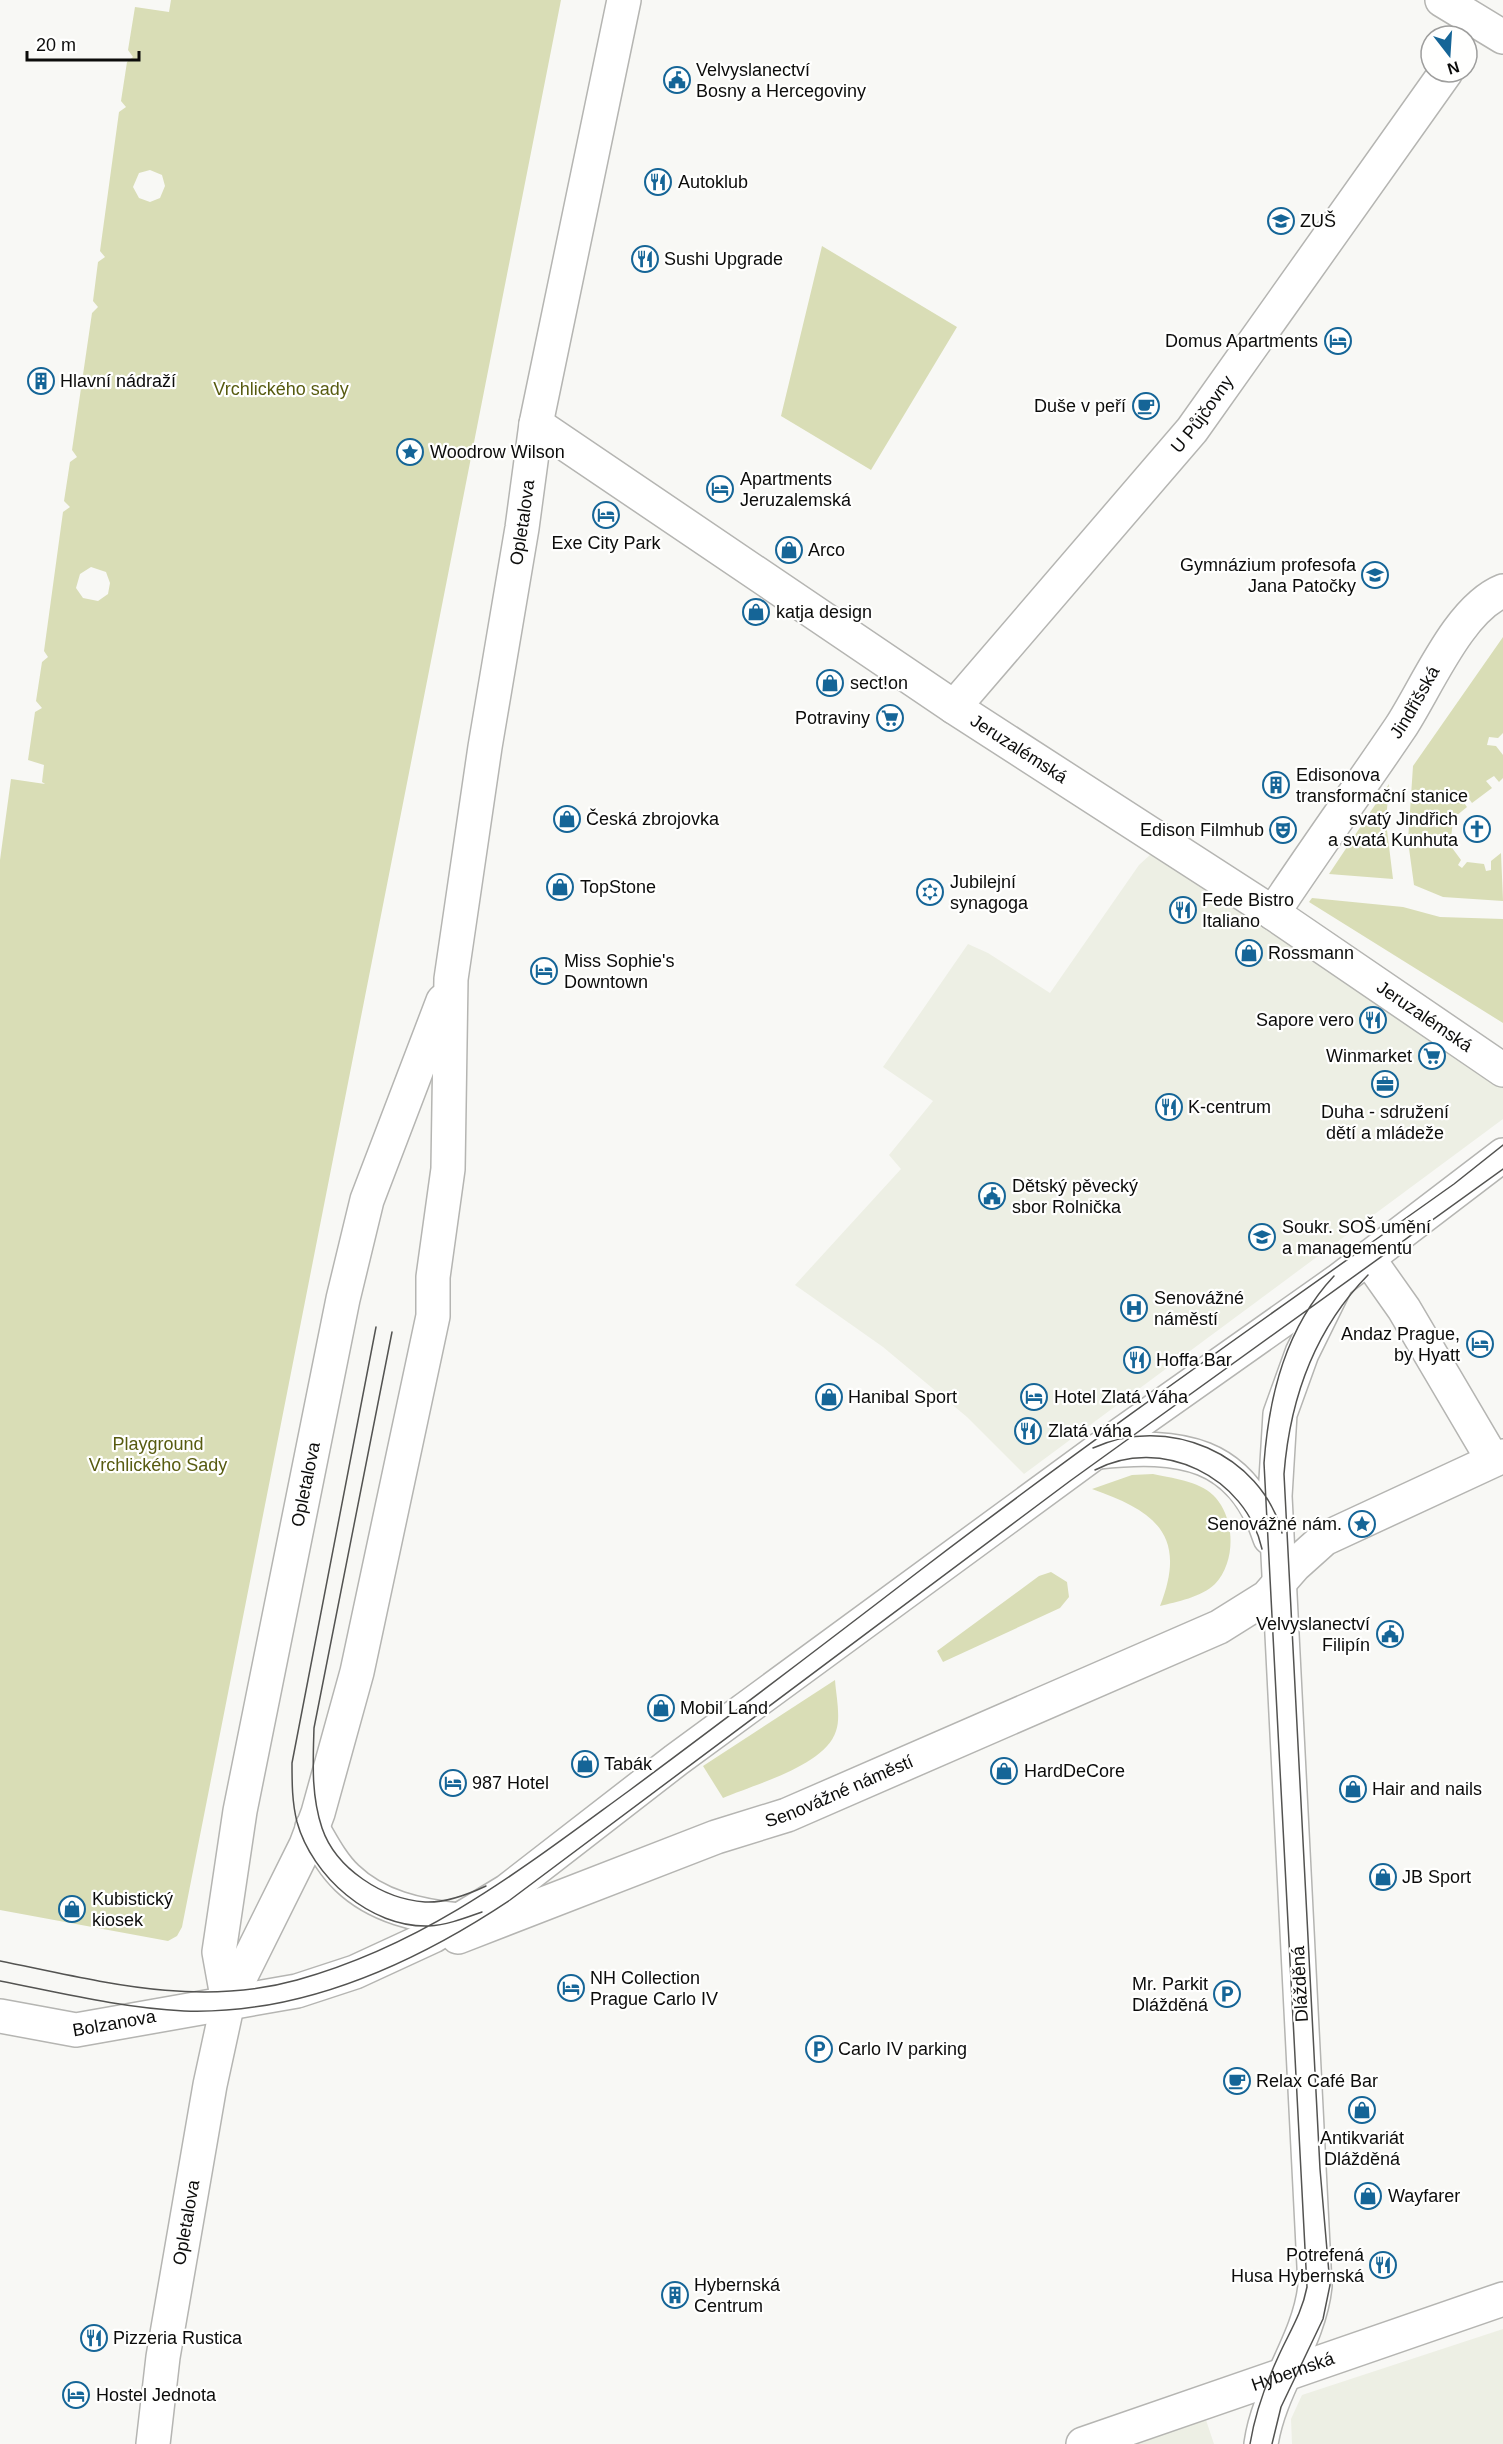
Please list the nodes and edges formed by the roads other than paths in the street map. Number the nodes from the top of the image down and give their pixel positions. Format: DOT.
graph roads {
  1 [pos="624,0"];
  2 [pos="1442,0"];
  3 [pos="1484,34"];
  4 [pos="1437,84"];
  5 [pos="536,424"];
  6 [pos="1503,591"];
  7 [pos="954,706"];
  8 [pos="1273,913"];
  9 [pos="451,980"];
  10 [pos="1503,1070"];
  11 [pos="1503,1155"];
  12 [pos="1368,1258"];
  13 [pos="1338,1281"];
  14 [pos="1096,1452"];
  15 [pos="1498,1458"];
  16 [pos="1279,1584"];
  17 [pos="312,1827"];
  18 [pos="459,1920"];
  19 [pos="382,1959"];
  20 [pos="227,2006"];
  21 [pos="0,2016"];
  22 [pos="1503,2299"];
  23 [pos="1281,2377"];
  24 [pos="153,2444"];
  25 [pos="1083,2444"];
  26 [pos="1261,2444"];
  1 -- 5 [label="street, Opletalova"];
  2 -- 3 [label="street"];
  4 -- 7 [label="street, U Půjčovny"];
  5 -- 7 [label="street, Jeruzalémská"];
  5 -- 9 [label="street, Opletalova"];
  6 -- 8 [label="street, Jindřišská"];
  7 -- 8 [label="street, Jeruzalémská"];
  8 -- 10 [label="street, Jeruzalémská"];
  9 -- 17 [label="street, Opletalova"];
  9 -- 20 [label="street, Opletalova"];
  11 -- 12 [label="street, Senovážné náměstí"];
  12 -- 13 [label="street, Senovážné náměstí"];
  12 -- 15 [label="street, Senovážné náměstí"];
  13 -- 14 [label="street, Senovážné náměstí"];
  13 -- 16 [label="street, Senovážné náměstí"];
  14 -- 16 [label="street"];
  14 -- 18 [label="street, Senovážné náměstí"];
  15 -- 16 [label="street, Senovážné náměstí"];
  16 -- 19 [label="street, Senovážné náměstí"];
  16 -- 23 [label="street, Dlážděná"];
  17 -- 18 [label="street"];
  17 -- 20 [label="street, Opletalova"];
  18 -- 19 [label="street, Senovážné náměstí"];
  19 -- 20 [label="street, Senovážné náměstí"];
  20 -- 21 [label="street, Bolzanova"];
  20 -- 24 [label="street, Opletalova"];
  22 -- 23 [label="street, Hybernská"];
  23 -- 25 [label="street, Hybernská"];
  23 -- 26 [label="street, Dlážděná"];
}
